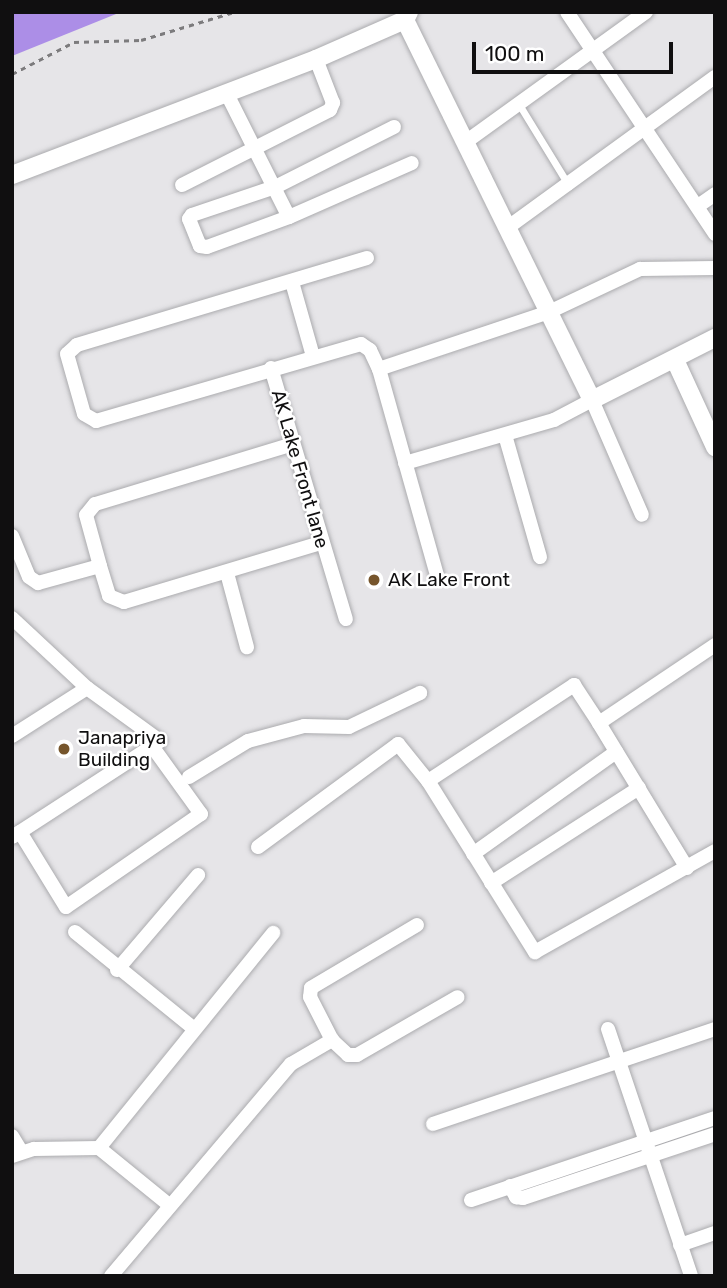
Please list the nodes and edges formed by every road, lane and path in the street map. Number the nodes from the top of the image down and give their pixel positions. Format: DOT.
graph roads {
  1 [pos="234,12"];
  2 [pos="568,12"];
  3 [pos="646,12"];
  4 [pos="407,16"];
  5 [pos="592,52"];
  6 [pos="316,59"];
  7 [pos="12,74"];
  8 [pos="715,77"];
  9 [pos="226,92"];
  10 [pos="520,106"];
  11 [pos="394,127"];
  12 [pos="645,129"];
  13 [pos="467,141"];
  14 [pos="258,149"];
  15 [pos="412,163"];
  16 [pos="12,174"];
  17 [pos="182,185"];
  18 [pos="569,186"];
  19 [pos="275,187"];
  20 [pos="715,194"];
  21 [pos="698,206"];
  22 [pos="289,217"];
  23 [pos="506,228"];
  24 [pos="715,234"];
  25 [pos="367,258"];
  26 [pos="715,268"];
  27 [pos="292,282"];
  28 [pos="548,312"];
  29 [pos="715,338"];
  30 [pos="313,356"];
  31 [pos="675,360"];
  32 [pos="271,368"];
  33 [pos="379,369"];
  34 [pos="592,400"];
  35 [pos="505,435"];
  36 [pos="293,444"];
  37 [pos="715,447"];
  38 [pos="405,463"];
  39 [pos="642,515"];
  40 [pos="12,536"];
  41 [pos="321,544"];
  42 [pos="540,556"];
  43 [pos="100,566"];
  44 [pos="227,573"];
  45 [pos="438,576"];
  46 [pos="12,618"];
  47 [pos="346,619"];
  48 [pos="715,645"];
  49 [pos="247,647"];
  50 [pos="87,688"];
  51 [pos="420,693"];
  52 [pos="599,723"];
  53 [pos="12,736"];
  54 [pos="152,746"];
  55 [pos="616,752"];
  56 [pos="189,777"];
  57 [pos="428,781"];
  58 [pos="639,788"];
  59 [pos="16,835"];
  60 [pos="258,847"];
  61 [pos="715,851"];
  62 [pos="473,853"];
  63 [pos="687,868"];
  64 [pos="198,875"];
  65 [pos="491,883"];
  66 [pos="417,925"];
  67 [pos="75,932"];
  68 [pos="273,933"];
  69 [pos="117,970"];
  70 [pos="458,997"];
  71 [pos="192,1028"];
  72 [pos="608,1029"];
  73 [pos="715,1029"];
  74 [pos="332,1040"];
  75 [pos="619,1061"];
  76 [pos="715,1118"];
  77 [pos="433,1124"];
  78 [pos="715,1134"];
  79 [pos="12,1136"];
  80 [pos="99,1148"];
  81 [pos="648,1149"];
  82 [pos="22,1152"];
  83 [pos="471,1199"];
  84 [pos="168,1204"];
  85 [pos="715,1233"];
  86 [pos="680,1245"];
  87 [pos="111,1276"];
  88 [pos="691,1276"];
  1 -- 7 [label="path"];
  2 -- 5 [label="street"];
  3 -- 5 [label="street"];
  4 -- 6 [label="street"];
  4 -- 13 [label="street"];
  5 -- 10 [label="street"];
  5 -- 12 [label="street"];
  6 -- 9 [label="street"];
  6 -- 14 [label="street"];
  8 -- 12 [label="street"];
  9 -- 14 [label="street"];
  9 -- 16 [label="street"];
  10 -- 13 [label="street"];
  10 -- 18 [label="lane"];
  11 -- 19 [label="street"];
  12 -- 18 [label="street"];
  12 -- 21 [label="street"];
  13 -- 23 [label="street"];
  14 -- 17 [label="street"];
  14 -- 19 [label="street"];
  15 -- 22 [label="street"];
  18 -- 23 [label="street"];
  19 -- 22 [label="street"];
  19 -- 22 [label="street"];
  20 -- 21 [label="street"];
  21 -- 24 [label="street"];
  23 -- 28 [label="street"];
  25 -- 27 [label="street"];
  26 -- 28 [label="street"];
  27 -- 30 [label="street"];
  27 -- 32 [label="street"];
  28 -- 33 [label="street"];
  28 -- 34 [label="street"];
  29 -- 31 [label="street"];
  30 -- 32 [label="street, AK Lake Front lane"];
  30 -- 33 [label="street, AK Lake Front lane"];
  31 -- 34 [label="street"];
  31 -- 37 [label="street"];
  32 -- 36 [label="street, AK Lake Front lane"];
  33 -- 38 [label="street"];
  34 -- 35 [label="street"];
  34 -- 39 [label="street"];
  35 -- 38 [label="street"];
  35 -- 42 [label="street"];
  36 -- 41 [label="street, AK Lake Front lane"];
  36 -- 43 [label="street"];
  38 -- 45 [label="street"];
  40 -- 43 [label="street"];
  41 -- 44 [label="street"];
  41 -- 47 [label="street, AK Lake Front lane"];
  43 -- 44 [label="street"];
  44 -- 49 [label="street"];
  46 -- 50 [label="street"];
  48 -- 52 [label="street"];
  50 -- 53 [label="street"];
  50 -- 54 [label="street"];
  51 -- 56 [label="street"];
  52 -- 55 [label="street"];
  52 -- 57 [label="street"];
  54 -- 59 [label="street"];
  54 -- 59 [label="street"];
  55 -- 58 [label="street"];
  55 -- 62 [label="street"];
  57 -- 60 [label="street"];
  57 -- 62 [label="street"];
  58 -- 63 [label="street"];
  58 -- 65 [label="street"];
  61 -- 63 [label="street"];
  62 -- 65 [label="street"];
  63 -- 65 [label="street"];
  64 -- 69 [label="street"];
  66 -- 74 [label="street"];
  67 -- 69 [label="street"];
  68 -- 71 [label="street"];
  69 -- 71 [label="street"];
  70 -- 74 [label="street"];
  71 -- 80 [label="street"];
  72 -- 75 [label="street"];
  73 -- 75 [label="street"];
  74 -- 84 [label="street"];
  75 -- 77 [label="street"];
  75 -- 81 [label="street"];
  76 -- 81 [label="street"];
  78 -- 81 [label="street"];
  79 -- 82 [label="street"];
  80 -- 82 [label="street"];
  80 -- 84 [label="street"];
  81 -- 83 [label="street"];
  81 -- 86 [label="street"];
  84 -- 87 [label="street"];
  85 -- 86 [label="street"];
  86 -- 88 [label="street"];
}
